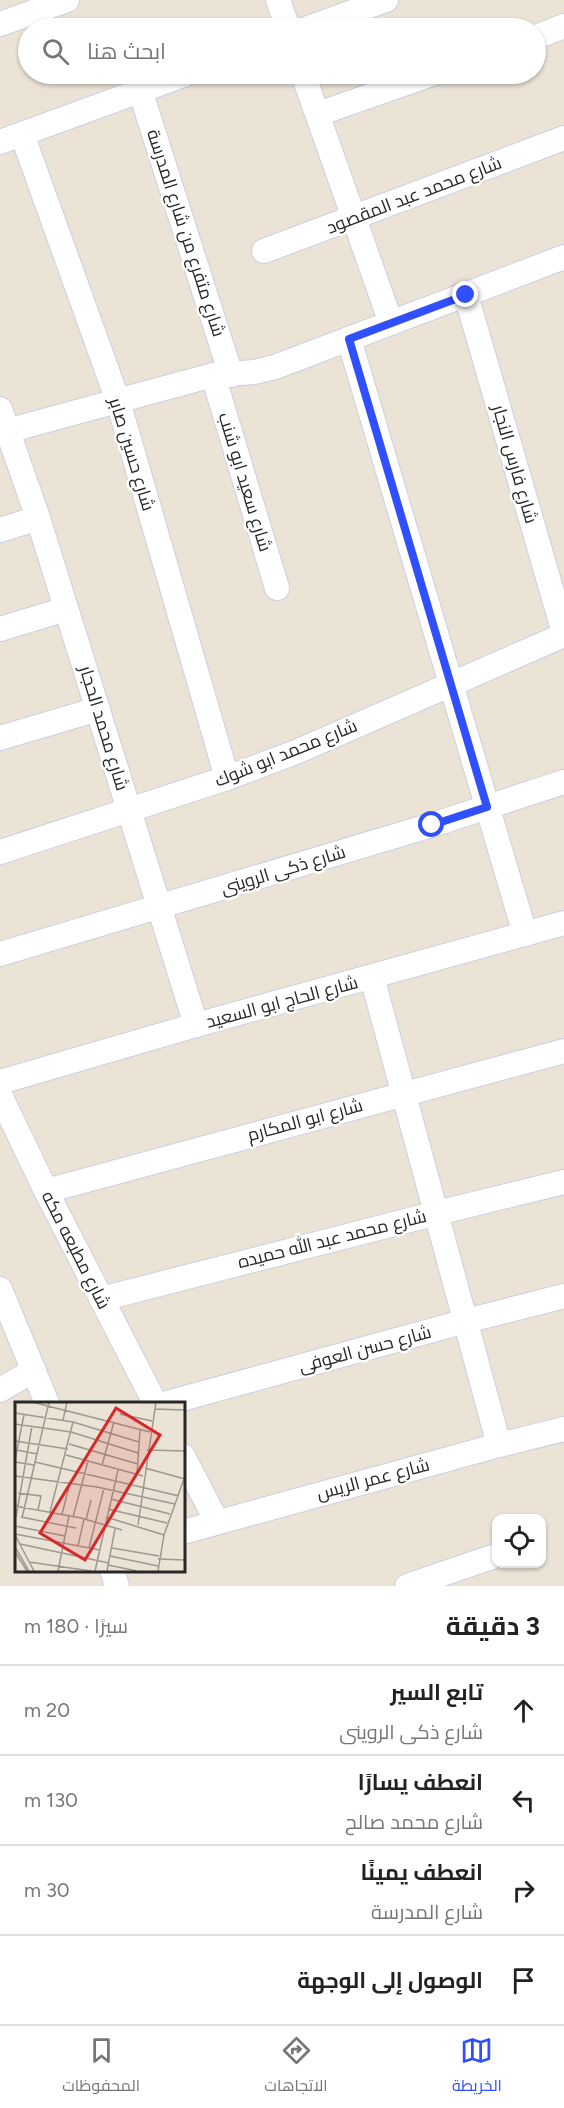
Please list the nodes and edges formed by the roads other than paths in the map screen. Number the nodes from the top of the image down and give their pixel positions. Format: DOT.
graph roads {
  1 [pos="67,0"];
  2 [pos="278,0"];
  3 [pos="386,0"];
  4 [pos="284,18"];
  5 [pos="336,18"];
  6 [pos="0,24"];
  7 [pos="564,26"];
  8 [pos="546,33"];
  9 [pos="157,84"];
  10 [pos="307,84"];
  11 [pos="404,84"];
  12 [pos="140,90"];
  13 [pos="318,114"];
  14 [pos="11,138"];
  15 [pos="564,138"];
  16 [pos="354,217"];
  17 [pos="264,251"];
  18 [pos="564,257"];
  19 [pos="466,295"];
  20 [pos="391,323"];
  21 [pos="349,339"];
  22 [pos="222,375"];
  23 [pos="118,401"];
  24 [pos="0,409"];
  25 [pos="4,432"];
  26 [pos="38,518"];
  27 [pos="0,530"];
  28 [pos="277,588"];
  29 [pos="66,609"];
  30 [pos="0,629"];
  31 [pos="564,634"];
  32 [pos="451,683"];
  33 [pos="98,709"];
  34 [pos="0,738"];
  35 [pos="227,778"];
  36 [pos="564,782"];
  37 [pos="487,807"];
  38 [pos="129,810"];
  39 [pos="0,852"];
  40 [pos="159,906"];
  41 [pos="564,923"];
  42 [pos="525,934"];
  43 [pos="0,954"];
  44 [pos="372,977"];
  45 [pos="196,1025"];
  46 [pos="564,1050"];
  47 [pos="0,1082"];
  48 [pos="403,1093"];
  49 [pos="0,1095"];
  50 [pos="564,1182"];
  51 [pos="46,1191"];
  52 [pos="437,1212"];
  53 [pos="0,1288"];
  54 [pos="564,1296"];
  55 [pos="101,1299"];
  56 [pos="466,1321"];
  57 [pos="34,1370"];
  58 [pos="0,1390"];
  59 [pos="47,1402"];
  60 [pos="154,1402"];
  61 [pos="171,1402"];
  62 [pos="564,1429"];
  63 [pos="499,1445"];
  64 [pos="184,1458"];
  65 [pos="217,1522"];
  66 [pos="184,1532"];
  67 [pos="492,1557"];
  68 [pos="113,1571"];
  69 [pos="117,1586"];
  70 [pos="407,1586"];
  1 -- 6 [label="street"];
  2 -- 4 [label="street"];
  3 -- 5 [label="street"];
  7 -- 8 [label="street"];
  9 -- 12 [label="street"];
  10 -- 13 [label="street"];
  11 -- 13 [label="street"];
  12 -- 14 [label="street"];
  12 -- 22 [label="street, شارع متفرع من شارع المدرسة"];
  13 -- 16 [label="street"];
  14 -- 23 [label="street, شارع حسين صابر"];
  15 -- 16 [label="street, شارع محمد عبد المقصود"];
  16 -- 17 [label="street, شارع محمد عبد المقصود"];
  16 -- 20 [label="street"];
  18 -- 19 [label="street"];
  19 -- 20 [label="street"];
  19 -- 31 [label="street, شارع فارس النجار"];
  20 -- 21 [label="street"];
  21 -- 22 [label="street"];
  21 -- 32 [label="street"];
  22 -- 23 [label="street"];
  22 -- 28 [label="street, شارع سعيد ابو شنب"];
  23 -- 25 [label="street"];
  23 -- 35 [label="street, شارع حسين صابر"];
  24 -- 25 [label="street, شارع محمد الحجار"];
  25 -- 26 [label="street, شارع محمد الحجار"];
  26 -- 27 [label="street"];
  26 -- 29 [label="street, شارع محمد الحجار"];
  29 -- 30 [label="street"];
  29 -- 33 [label="street, شارع محمد الحجار"];
  31 -- 32 [label="street, شارع محمد ابو شوك"];
  32 -- 35 [label="street, شارع محمد ابو شوك"];
  32 -- 37 [label="street"];
  33 -- 34 [label="street"];
  33 -- 38 [label="street, شارع محمد الحجار"];
  35 -- 38 [label="street, شارع محمد ابو شوك"];
  36 -- 37 [label="street, شارع ذكى الروينى"];
  37 -- 40 [label="street, شارع ذكى الروينى"];
  37 -- 42 [label="street"];
  38 -- 39 [label="street, شارع محمد ابو شوك"];
  38 -- 40 [label="street, شارع محمد الحجار"];
  40 -- 43 [label="street, شارع ذكى الروينى"];
  40 -- 45 [label="street, شارع محمد الحجار"];
  41 -- 42 [label="street, شارع الحاج ابو السعيد"];
  42 -- 44 [label="street, شارع الحاج ابو السعيد"];
  44 -- 45 [label="street, شارع الحاج ابو السعيد"];
  44 -- 48 [label="street"];
  45 -- 47 [label="street, شارع الحاج ابو السعيد"];
  46 -- 48 [label="street, شارع ابو المكارم"];
  48 -- 51 [label="street, شارع ابو المكارم"];
  48 -- 52 [label="street"];
  49 -- 51 [label="street, شارع مطبعه مكه"];
  50 -- 52 [label="street, شارع محمد عبد الله حميده"];
  51 -- 55 [label="street, شارع مطبعه مكه"];
  52 -- 55 [label="street, شارع محمد عبد الله حميده"];
  52 -- 56 [label="street"];
  53 -- 57 [label="street"];
  54 -- 56 [label="street, شارع حسن العوفى"];
  55 -- 60 [label="street, شارع مطبعه مكه"];
  56 -- 61 [label="street, شارع حسن العوفى"];
  56 -- 63 [label="street"];
  57 -- 58 [label="street"];
  57 -- 59 [label="street"];
  62 -- 63 [label="street, شارع عمر الريس"];
  63 -- 65 [label="street, شارع عمر الريس"];
  64 -- 65 [label="street"];
  65 -- 66 [label="street, شارع عمر الريس"];
  67 -- 70 [label="street"];
  68 -- 69 [label="street"];
}
